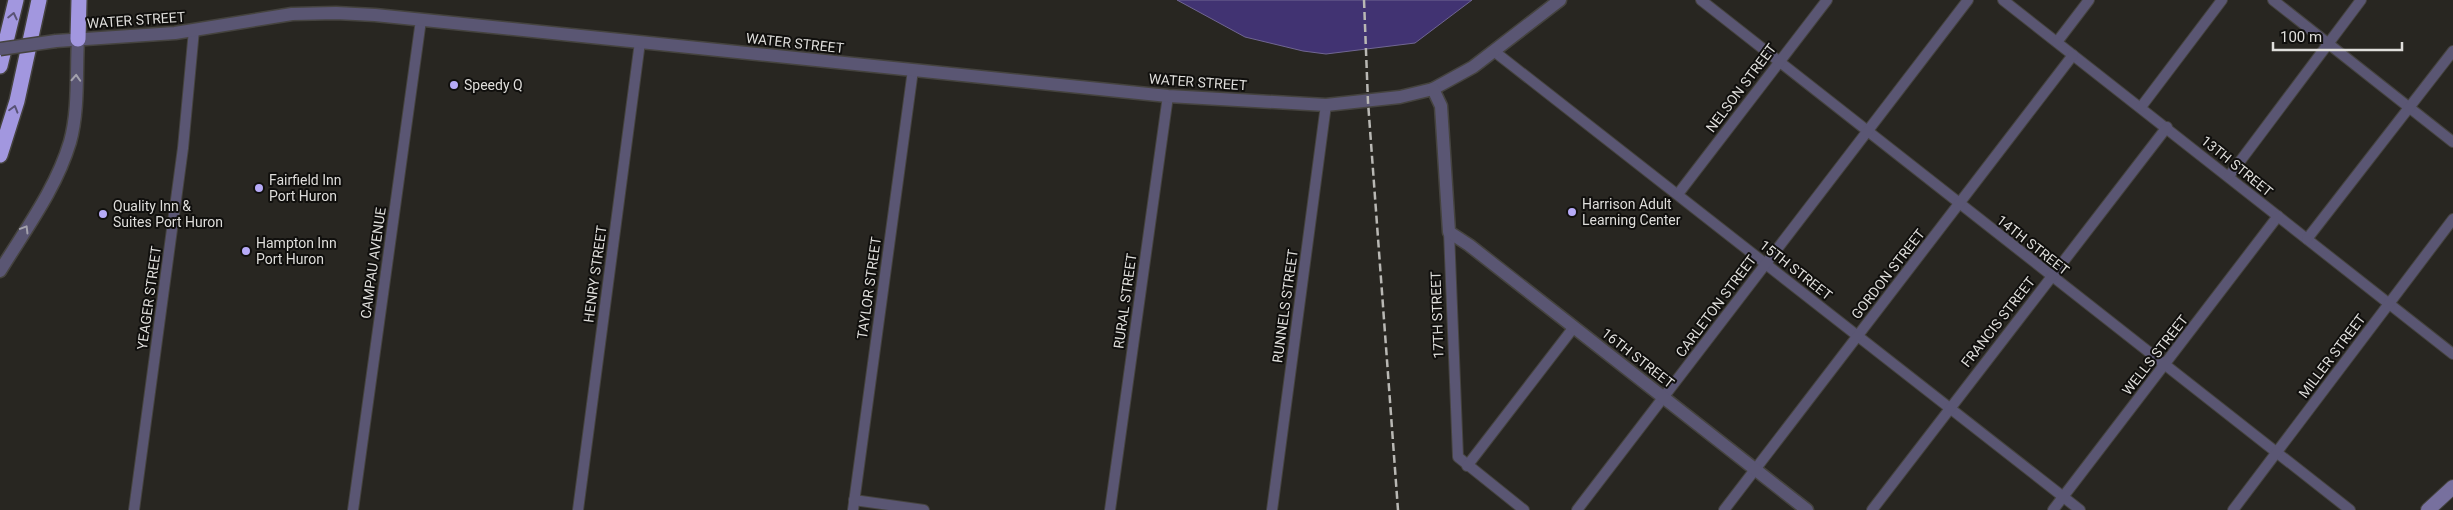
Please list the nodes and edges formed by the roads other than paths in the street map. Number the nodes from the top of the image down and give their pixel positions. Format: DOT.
graph roads {
  1 [pos="16,0"];
  2 [pos="39,0"];
  3 [pos="79,0"];
  4 [pos="1560,0"];
  5 [pos="1701,0"];
  6 [pos="1827,0"];
  7 [pos="1968,0"];
  8 [pos="2003,0"];
  9 [pos="2089,0"];
  10 [pos="2222,0"];
  11 [pos="2273,0"];
  12 [pos="2361,0"];
  13 [pos="421,20"];
  14 [pos="194,30"];
  15 [pos="78,39"];
  16 [pos="640,42"];
  17 [pos="2057,42"];
  18 [pos="2328,43"];
  19 [pos="0,49"];
  20 [pos="2453,51"];
  21 [pos="1495,52"];
  22 [pos="2073,55"];
  23 [pos="1779,62"];
  24 [pos="0,66"];
  25 [pos="913,70"];
  26 [pos="1433,89"];
  27 [pos="1168,96"];
  28 [pos="1326,105"];
  29 [pos="2141,107"];
  30 [pos="2410,108"];
  31 [pos="2167,127"];
  32 [pos="1867,132"];
  33 [pos="2453,142"];
  34 [pos="0,156"];
  35 [pos="2229,176"];
  36 [pos="1678,194"];
  37 [pos="1959,204"];
  38 [pos="2278,216"];
  39 [pos="2453,219"];
  40 [pos="1449,232"];
  41 [pos="2308,239"];
  42 [pos="1766,263"];
  43 [pos="0,271"];
  44 [pos="2051,276"];
  45 [pos="2389,303"];
  46 [pos="1574,327"];
  47 [pos="1858,336"];
  48 [pos="2453,354"];
  49 [pos="2165,364"];
  50 [pos="1664,397"];
  51 [pos="1950,408"];
  52 [pos="2276,452"];
  53 [pos="1467,466"];
  54 [pos="1755,470"];
  55 [pos="2453,486"];
  56 [pos="2063,496"];
  57 [pos="854,505"];
  58 [pos="134,510"];
  59 [pos="353,510"];
  60 [pos="578,510"];
  61 [pos="924,510"];
  62 [pos="1110,510"];
  63 [pos="1272,510"];
  64 [pos="1524,510"];
  65 [pos="1577,510"];
  66 [pos="1724,510"];
  67 [pos="1808,510"];
  68 [pos="1872,510"];
  69 [pos="2053,510"];
  70 [pos="2080,510"];
  71 [pos="2233,510"];
  72 [pos="2350,510"];
  73 [pos="2428,510"];
  24 -- 1 [label="highway, one-way"];
  34 -- 2 [label="highway, one-way"];
  3 -- 15 [label="highway"];
  4 -- 21 [label="street, WATER STREET"];
  5 -- 23 [label="street, 14TH STREET"];
  6 -- 23 [label="street, NELSON STREET"];
  7 -- 32 [label="street, CARLETON STREET"];
  8 -- 17 [label="street, 13TH STREET"];
  9 -- 17 [label="street"];
  10 -- 29 [label="street"];
  11 -- 18 [label="street"];
  12 -- 18 [label="street"];
  13 -- 14 [label="street, WATER STREET"];
  13 -- 16 [label="street, WATER STREET"];
  13 -- 59 [label="street, CAMPAU AVENUE"];
  14 -- 15 [label="street, WATER STREET"];
  14 -- 58 [label="street, YEAGER STREET"];
  15 -- 19 [label="street, WATER STREET, bridge"];
  43 -- 15 [label="street, one-way"];
  16 -- 25 [label="street, WATER STREET"];
  16 -- 60 [label="street, HENRY STREET"];
  17 -- 22 [label="street, 13TH STREET"];
  18 -- 30 [label="street"];
  18 -- 35 [label="street"];
  20 -- 30 [label="street"];
  21 -- 26 [label="street, WATER STREET"];
  21 -- 36 [label="street, 15TH STREET"];
  22 -- 29 [label="street, 13TH STREET"];
  22 -- 37 [label="street, GORDON STREET"];
  23 -- 32 [label="street, 14TH STREET"];
  23 -- 36 [label="street, NELSON STREET"];
  25 -- 27 [label="street, WATER STREET"];
  25 -- 57 [label="street, TAYLOR STREET"];
  26 -- 28 [label="street, WATER STREET"];
  26 -- 40 [label="street, 17TH STREET"];
  27 -- 28 [label="street, WATER STREET"];
  27 -- 62 [label="street, RURAL STREET"];
  28 -- 63 [label="street, RUNNELS STREET"];
  29 -- 31 [label="street, 13TH STREET"];
  30 -- 33 [label="street"];
  30 -- 41 [label="street"];
  31 -- 35 [label="street, 13TH STREET"];
  31 -- 44 [label="street, FRANCIS STREET"];
  32 -- 37 [label="street, 14TH STREET"];
  32 -- 42 [label="street, CARLETON STREET"];
  35 -- 38 [label="street, 13TH STREET"];
  36 -- 42 [label="street, 15TH STREET"];
  37 -- 44 [label="street, 14TH STREET"];
  37 -- 47 [label="street, GORDON STREET"];
  38 -- 41 [label="street, 13TH STREET"];
  38 -- 49 [label="street, WELLS STREET"];
  39 -- 45 [label="street, MILLER STREET"];
  40 -- 46 [label="street, 16TH STREET"];
  40 -- 53 [label="street, 17TH STREET"];
  41 -- 45 [label="street, 13TH STREET"];
  42 -- 47 [label="street, 15TH STREET"];
  42 -- 50 [label="street, CARLETON STREET"];
  44 -- 49 [label="street, 14TH STREET"];
  44 -- 51 [label="street, FRANCIS STREET"];
  45 -- 48 [label="street, 13TH STREET"];
  45 -- 52 [label="street, MILLER STREET"];
  46 -- 50 [label="street, 16TH STREET"];
  46 -- 53 [label="street"];
  47 -- 51 [label="street, 15TH STREET"];
  47 -- 54 [label="street, GORDON STREET"];
  49 -- 52 [label="street, 14TH STREET"];
  49 -- 56 [label="street, WELLS STREET"];
  50 -- 54 [label="street, 16TH STREET"];
  50 -- 65 [label="street, CARLETON STREET"];
  51 -- 56 [label="street, 15TH STREET"];
  51 -- 68 [label="street, FRANCIS STREET"];
  52 -- 71 [label="street, MILLER STREET"];
  52 -- 72 [label="street, 14TH STREET"];
  53 -- 64 [label="street, 17TH STREET"];
  54 -- 66 [label="street, GORDON STREET"];
  54 -- 67 [label="street, 16TH STREET"];
  55 -- 73 [label="main road"];
  56 -- 69 [label="street, WELLS STREET"];
  56 -- 70 [label="street, 15TH STREET"];
  57 -- 61 [label="street"];
}
